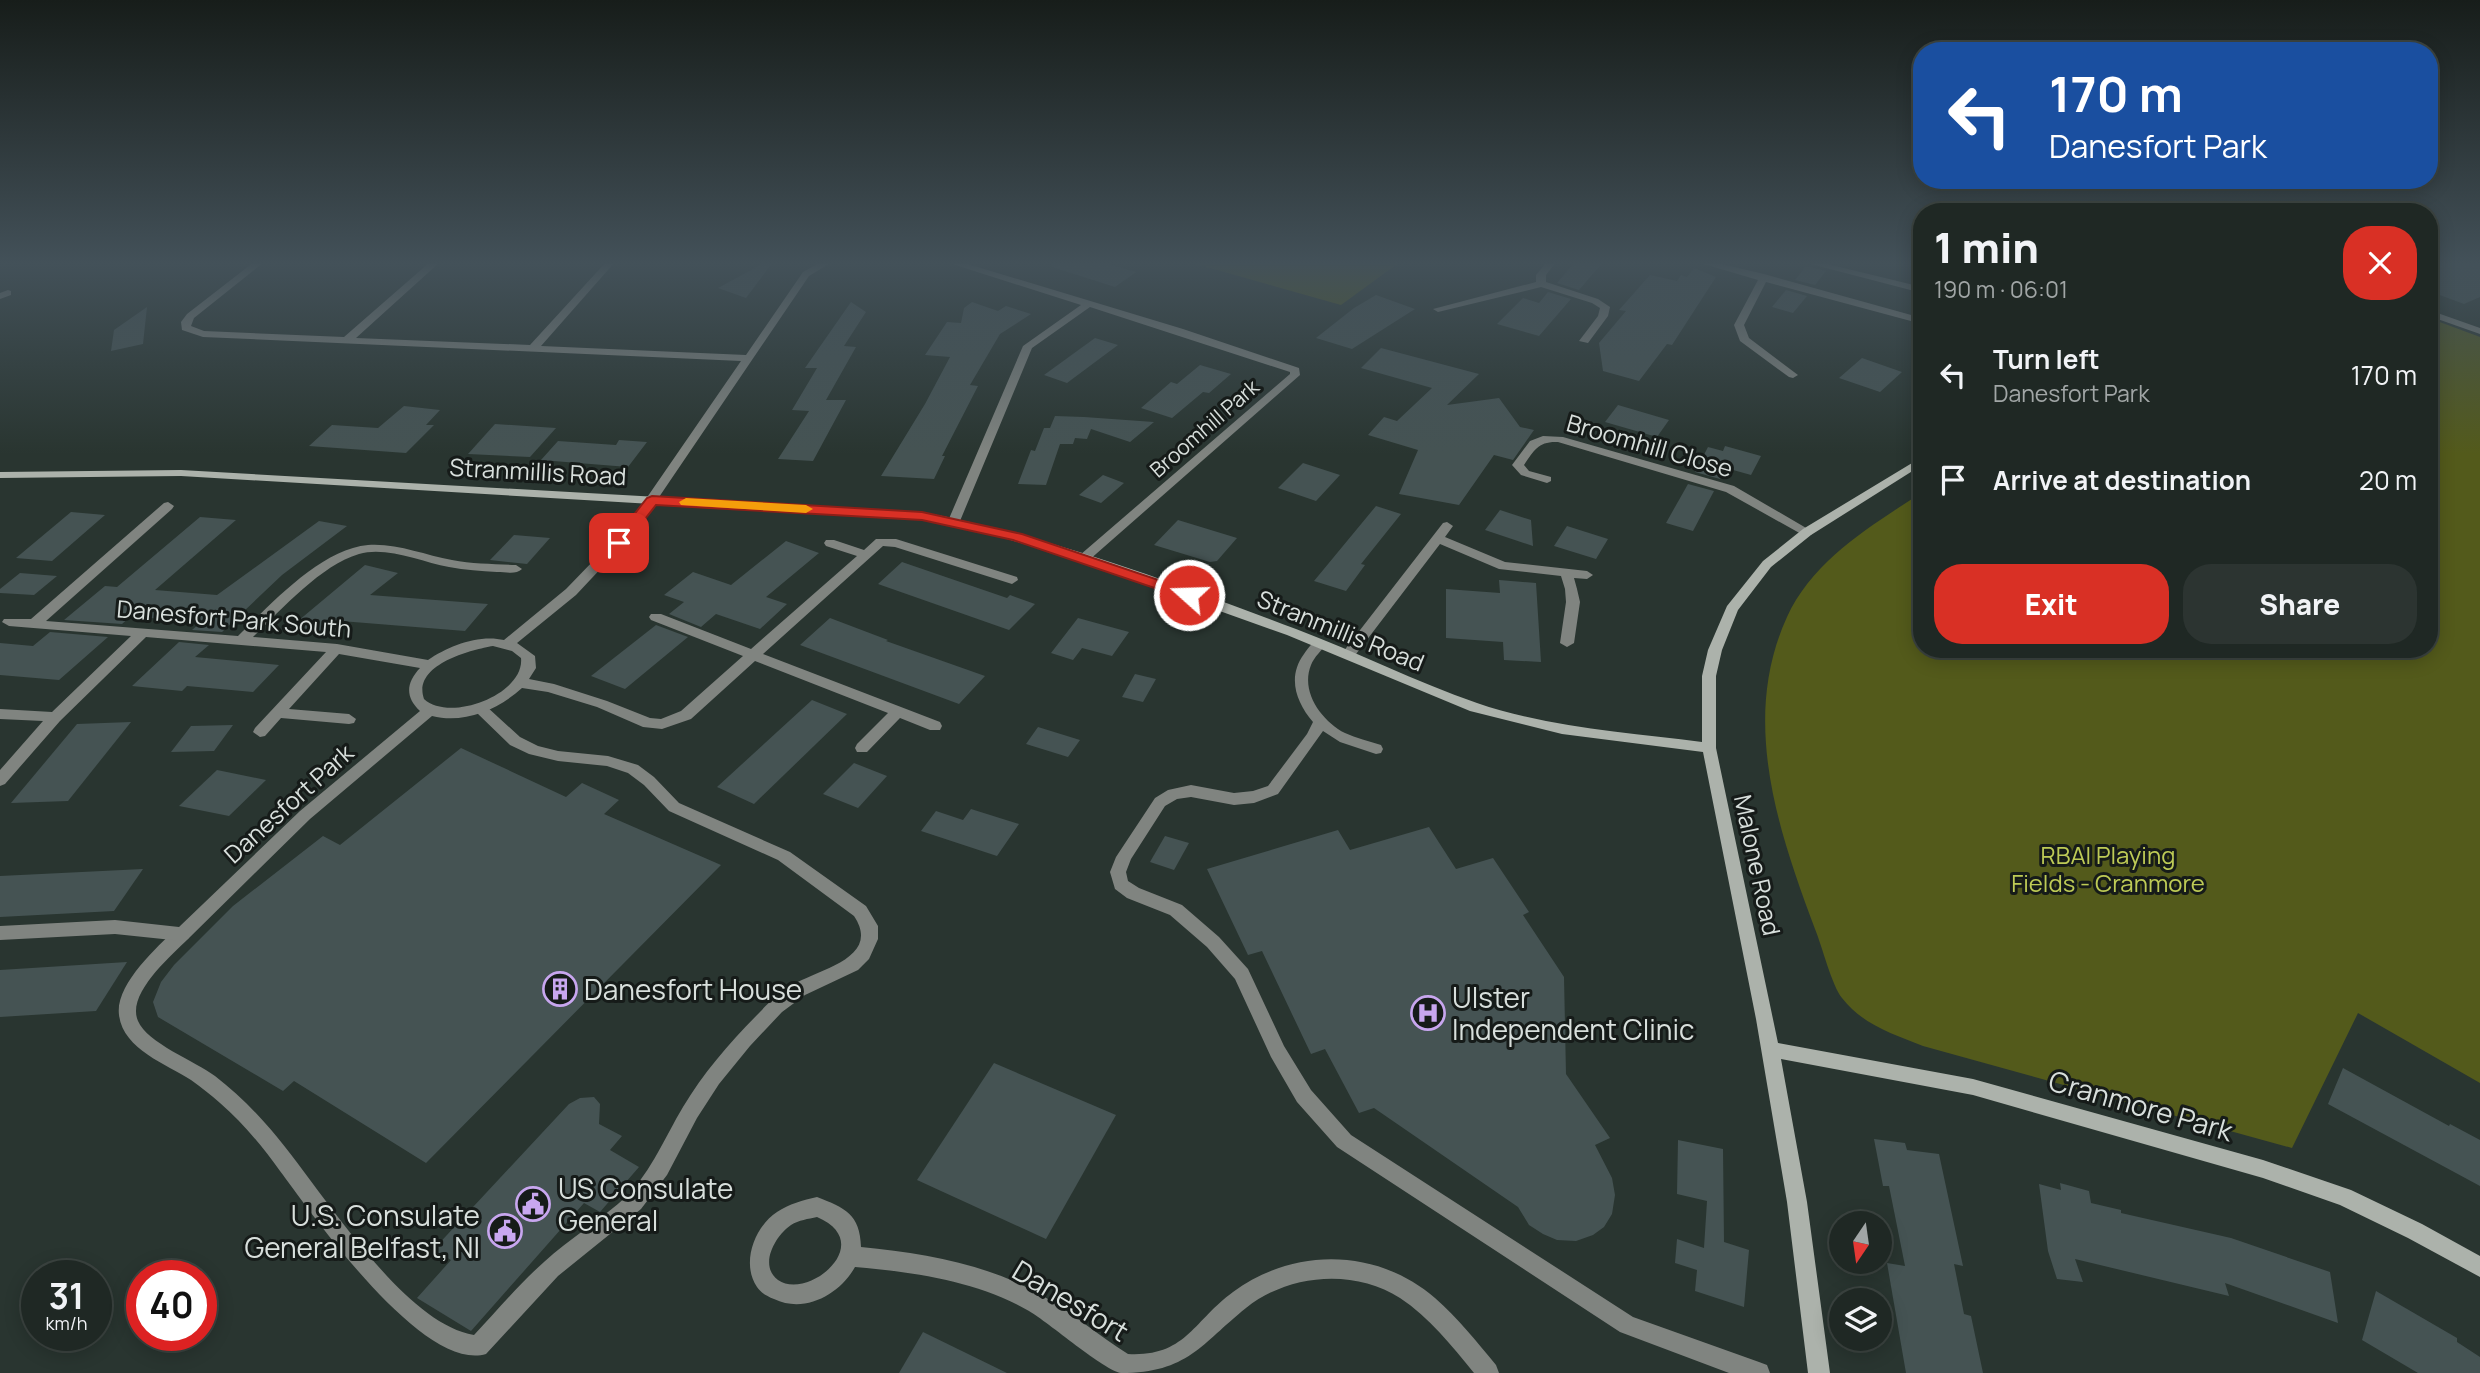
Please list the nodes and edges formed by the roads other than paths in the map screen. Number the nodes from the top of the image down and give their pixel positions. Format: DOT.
graph roads {
  1 [pos="187,326"];
  2 [pos="363,326"];
  3 [pos="553,326"];
  4 [pos="770,326"];
  5 [pos="1056,326"];
  6 [pos="1157,326"];
  7 [pos="1595,326"];
  8 [pos="1739,326"];
  9 [pos="347,340"];
  10 [pos="1584,341"];
  11 [pos="533,348"];
  12 [pos="748,358"];
  13 [pos="1794,375"];
  14 [pos="1913,466"];
  15 [pos="0,475"];
  16 [pos="1548,479"];
  17 [pos="652,500"];
  18 [pos="168,506"];
  19 [pos="954,521"];
  20 [pos="1447,526"];
  21 [pos="1807,532"];
  22 [pos="1438,539"];
  23 [pos="830,543"];
  24 [pos="866,555"];
  25 [pos="1084,558"];
  26 [pos="516,569"];
  27 [pos="1567,574"];
  28 [pos="1587,575"];
  29 [pos="1012,580"];
  30 [pos="656,617"];
  31 [pos="9,622"];
  32 [pos="34,624"];
  33 [pos="143,632"];
  34 [pos="242,640"];
  35 [pos="1320,643"];
  36 [pos="1567,643"];
  37 [pos="508,644"];
  38 [pos="337,648"];
  39 [pos="754,654"];
  40 [pos="1348,655"];
  41 [pos="430,665"];
  42 [pos="521,683"];
  43 [pos="481,709"];
  44 [pos="429,711"];
  45 [pos="897,712"];
  46 [pos="277,713"];
  47 [pos="0,714"];
  48 [pos="55,718"];
  49 [pos="349,719"];
  50 [pos="1320,722"];
  51 [pos="935,726"];
  52 [pos="260,732"];
  53 [pos="862,748"];
  54 [pos="1709,748"];
  55 [pos="1376,749"];
  56 [pos="0,780"];
  57 [pos="0,933"];
  58 [pos="182,934"];
  59 [pos="1770,1049"];
  60 [pos="850,1256"];
  61 [pos="2480,1267"];
  62 [pos="1488,1373"];
  63 [pos="1759,1373"];
  64 [pos="1819,1373"];
  1 -- 9 [label="street"];
  2 -- 9 [label="street"];
  3 -- 11 [label="street"];
  4 -- 12 [label="street"];
  5 -- 19 [label="street"];
  6 -- 25 [label="street, Broomhill Park"];
  7 -- 10 [label="street"];
  8 -- 13 [label="street"];
  9 -- 11 [label="street"];
  11 -- 12 [label="street"];
  12 -- 17 [label="street"];
  14 -- 21 [label="street, Malone Road"];
  15 -- 17 [label="street, Stranmillis Road"];
  16 -- 21 [label="street, Broomhill Close"];
  17 -- 19 [label="street, Stranmillis Road"];
  17 -- 37 [label="street"];
  18 -- 32 [label="street, Danesfort Park South"];
  19 -- 25 [label="street, Stranmillis Road"];
  20 -- 22 [label="street"];
  21 -- 54 [label="street, Malone Road"];
  22 -- 27 [label="street"];
  22 -- 40 [label="street"];
  23 -- 24 [label="street"];
  24 -- 29 [label="street"];
  24 -- 39 [label="street"];
  25 -- 35 [label="street, Stranmillis Road"];
  26 -- 34 [label="street"];
  27 -- 28 [label="street"];
  27 -- 36 [label="street"];
  30 -- 39 [label="street"];
  31 -- 32 [label="street, Danesfort Park South"];
  32 -- 33 [label="street, Danesfort Park South"];
  33 -- 34 [label="street, Danesfort Park South"];
  33 -- 48 [label="street"];
  34 -- 38 [label="street, Danesfort Park South"];
  35 -- 40 [label="street, Stranmillis Road"];
  35 -- 50 [label="street"];
  37 -- 41 [label="street"];
  37 -- 42 [label="street"];
  38 -- 41 [label="street, Danesfort Park South"];
  38 -- 46 [label="street"];
  39 -- 42 [label="street"];
  39 -- 45 [label="street"];
  40 -- 54 [label="street, Stranmillis Road"];
  41 -- 44 [label="street"];
  42 -- 43 [label="street"];
  43 -- 44 [label="street"];
  43 -- 58 [label="street, Danesfort Park"];
  44 -- 58 [label="street, Danesfort Park"];
  45 -- 51 [label="street"];
  45 -- 53 [label="street"];
  46 -- 49 [label="street"];
  46 -- 52 [label="street"];
  47 -- 48 [label="street"];
  48 -- 56 [label="street"];
  50 -- 55 [label="street"];
  50 -- 63 [label="street"];
  54 -- 59 [label="street, Malone Road"];
  57 -- 58 [label="street"];
  59 -- 61 [label="street, Cranmore Park"];
  59 -- 64 [label="street, Malone Road"];
  60 -- 60 [label="street"];
  60 -- 62 [label="street, Danesfort"];
}
